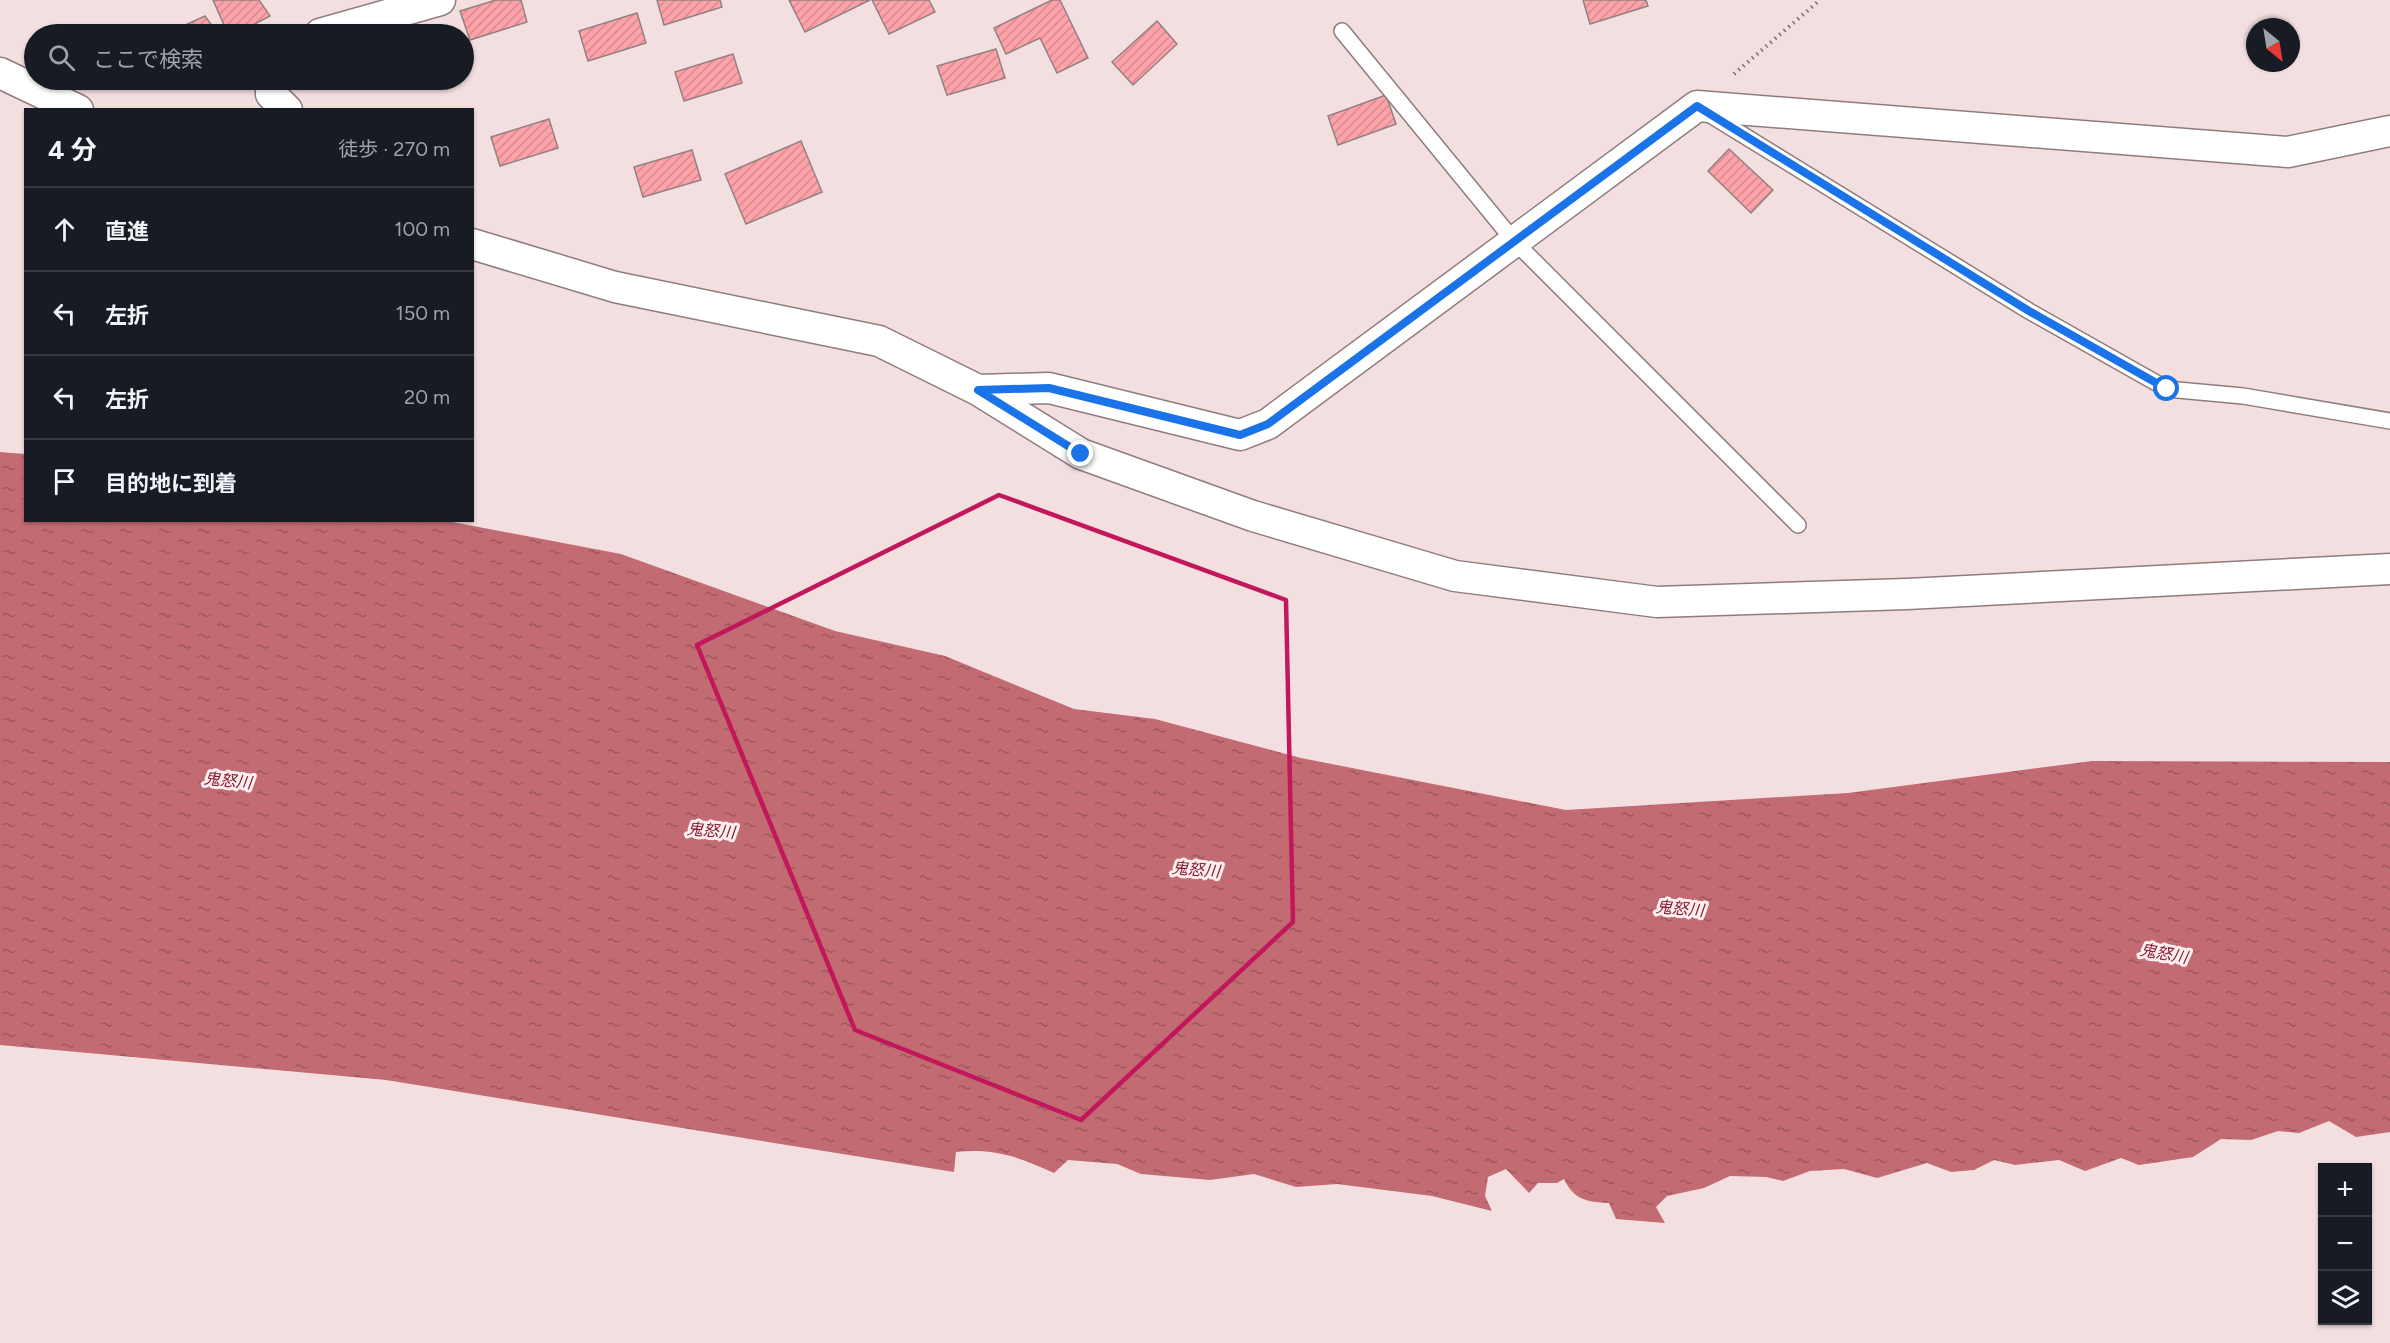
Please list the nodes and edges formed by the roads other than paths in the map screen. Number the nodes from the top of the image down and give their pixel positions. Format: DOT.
graph roads {
  1 [pos="440,0"];
  2 [pos="355,24"];
  3 [pos="1342,31"];
  4 [pos="0,73"];
  5 [pos="24,84"];
  6 [pos="36,90"];
  7 [pos="271,90"];
  8 [pos="1697,106"];
  9 [pos="74,108"];
  10 [pos="285,108"];
  11 [pos="2390,131"];
  12 [pos="474,231"];
  13 [pos="1514,240"];
  14 [pos="474,245"];
  15 [pos="511,255"];
  16 [pos="978,390"];
  17 [pos="2390,421"];
  18 [pos="1798,525"];
  19 [pos="2390,569"];
  1 -- 2 [label="street"];
  3 -- 13 [label="lane"];
  4 -- 5 [label="street"];
  6 -- 9 [label="street"];
  7 -- 10 [label="street"];
  8 -- 11 [label="street"];
  8 -- 13 [label="street"];
  8 -- 17 [label="lane"];
  12 -- 15 [label="street"];
  13 -- 16 [label="street"];
  13 -- 18 [label="lane"];
  14 -- 15 [label="street"];
  15 -- 16 [label="street"];
  16 -- 19 [label="street"];
}
